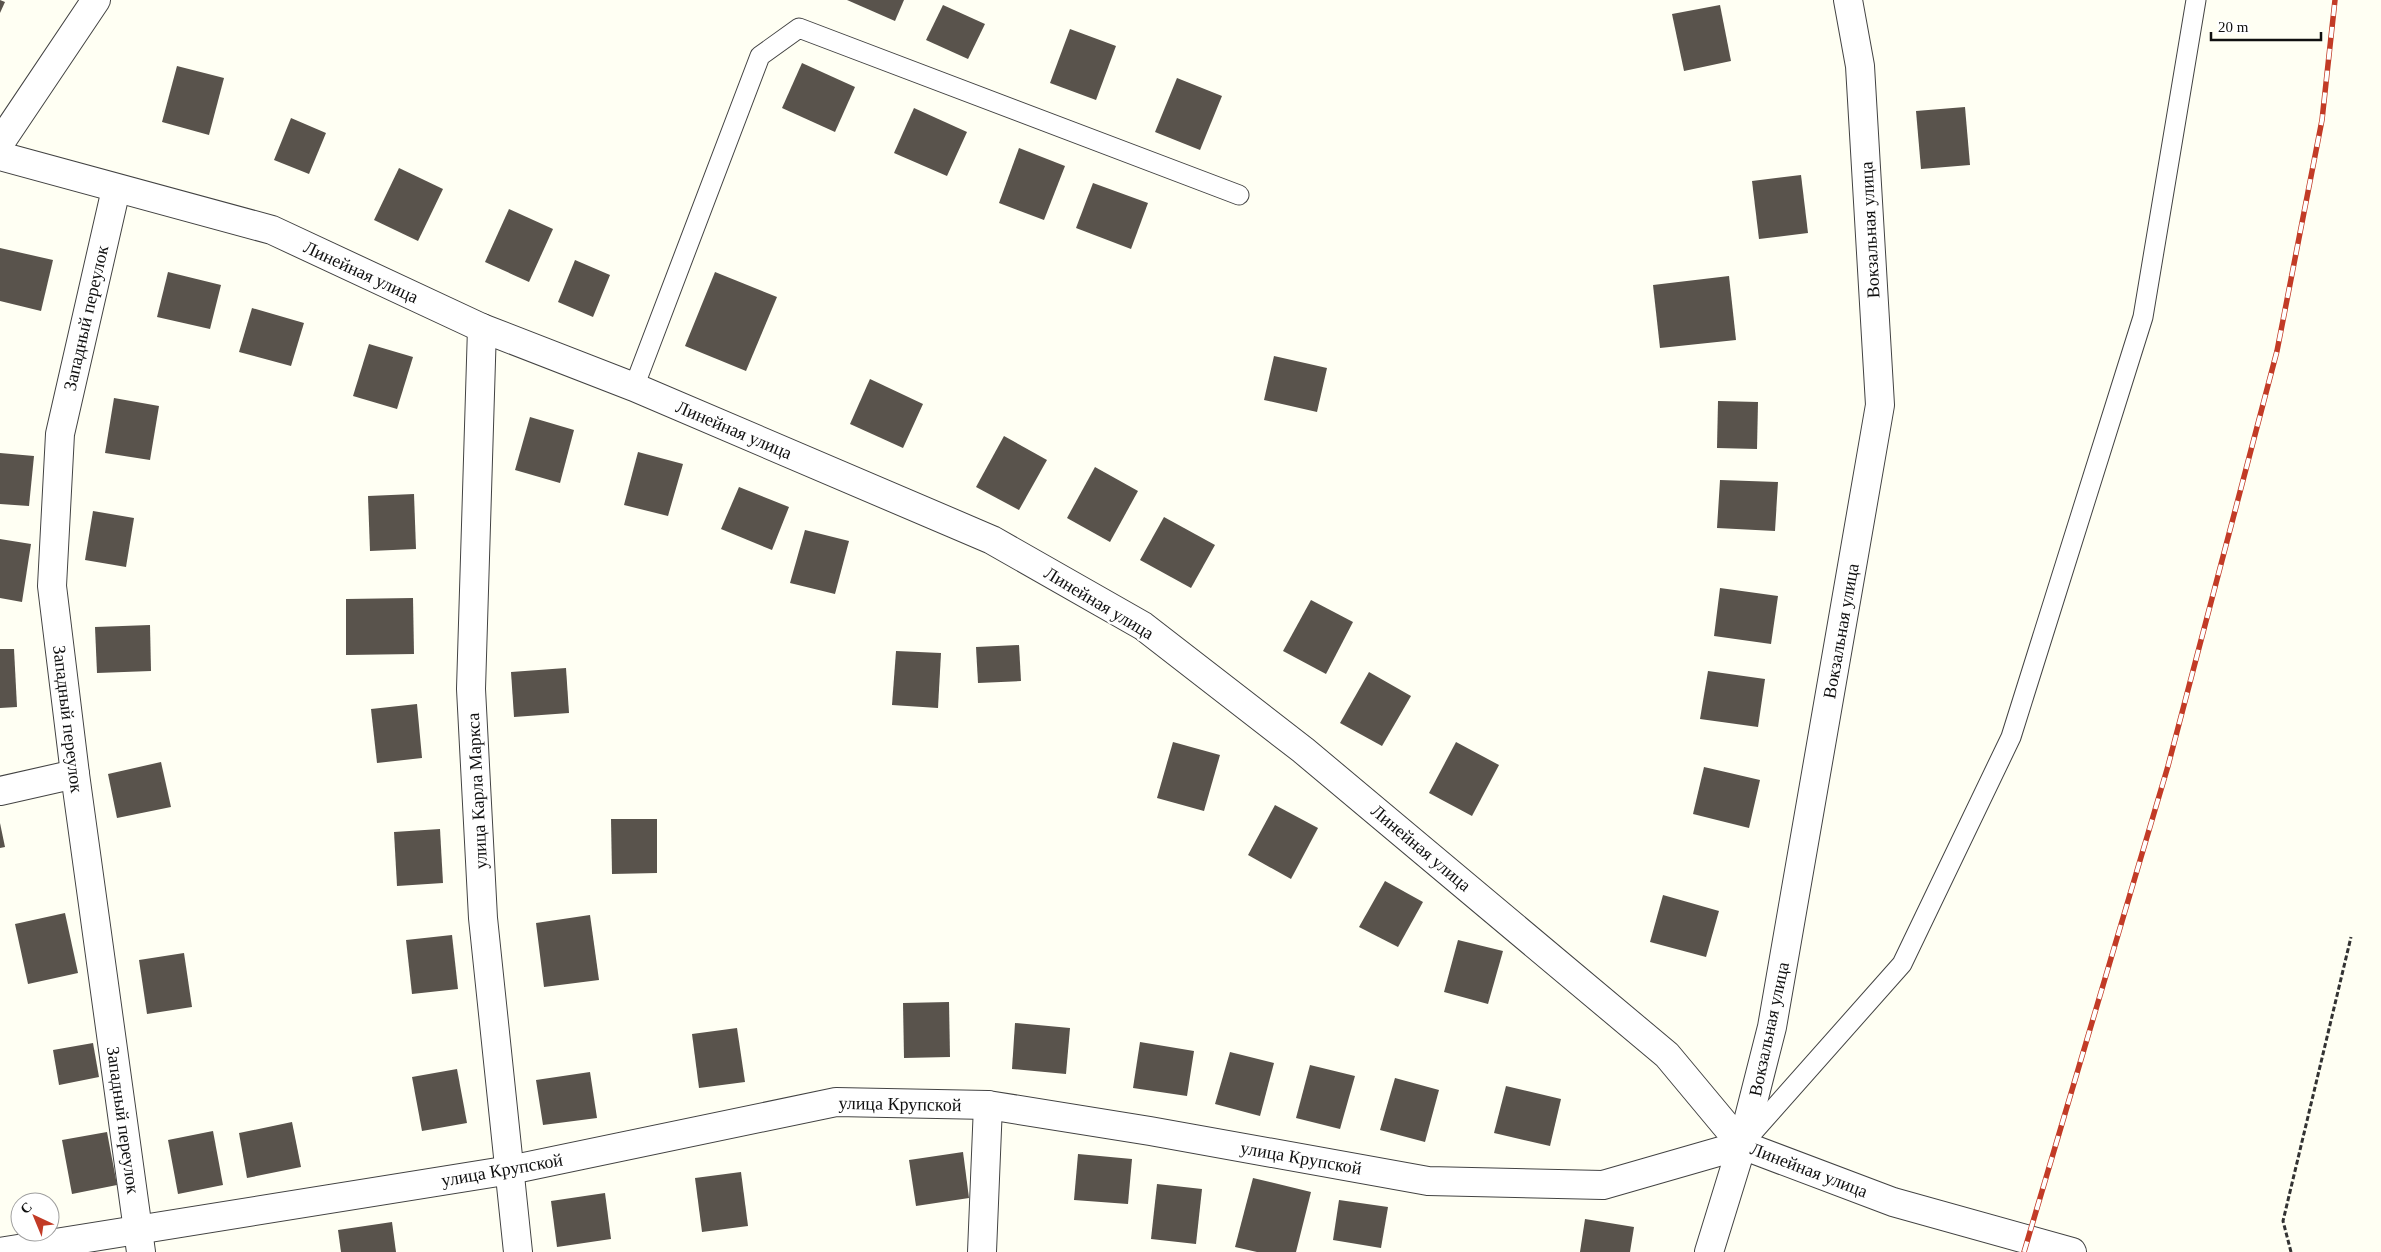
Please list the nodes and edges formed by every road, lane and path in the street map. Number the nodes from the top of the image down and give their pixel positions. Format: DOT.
graph roads {
  1 [pos="96,0"];
  2 [pos="1848,0"];
  3 [pos="2196,0"];
  4 [pos="0,144"];
  5 [pos="0,156"];
  6 [pos="116,189"];
  7 [pos="1239,195"];
  8 [pos="482,328"];
  9 [pos="634,387"];
  10 [pos="75,774"];
  11 [pos="0,791"];
  12 [pos="2351,937"];
  13 [pos="988,1106"];
  14 [pos="1742,1145"];
  15 [pos="510,1170"];
  16 [pos="139,1242"];
  17 [pos="0,1252"];
  18 [pos="518,1252"];
  19 [pos="982,1252"];
  20 [pos="1709,1252"];
  21 [pos="2072,1252"];
  22 [pos="2291,1252"];
  1 -- 4 [label="street"];
  2 -- 14 [label="street, Вокзальная улица"];
  3 -- 14 [label="lane"];
  5 -- 6 [label="street, Линейная улица"];
  6 -- 8 [label="street, Линейная улица"];
  6 -- 10 [label="street, Западный переулок"];
  7 -- 9 [label="lane"];
  8 -- 9 [label="street, Линейная улица"];
  8 -- 15 [label="street, улица Карла Маркса"];
  9 -- 14 [label="street, Линейная улица"];
  10 -- 11 [label="street"];
  10 -- 16 [label="street, Западный переулок"];
  12 -- 22 [label="path"];
  13 -- 14 [label="street, улица Крупской"];
  13 -- 15 [label="street, улица Крупской"];
  13 -- 19 [label="street"];
  14 -- 20 [label="street, Вокзальная улица"];
  14 -- 21 [label="street, Линейная улица"];
  15 -- 16 [label="street, улица Крупской"];
  15 -- 18 [label="street, улица Карла Маркса"];
  16 -- 17 [label="street, улица Крупской"];
}
